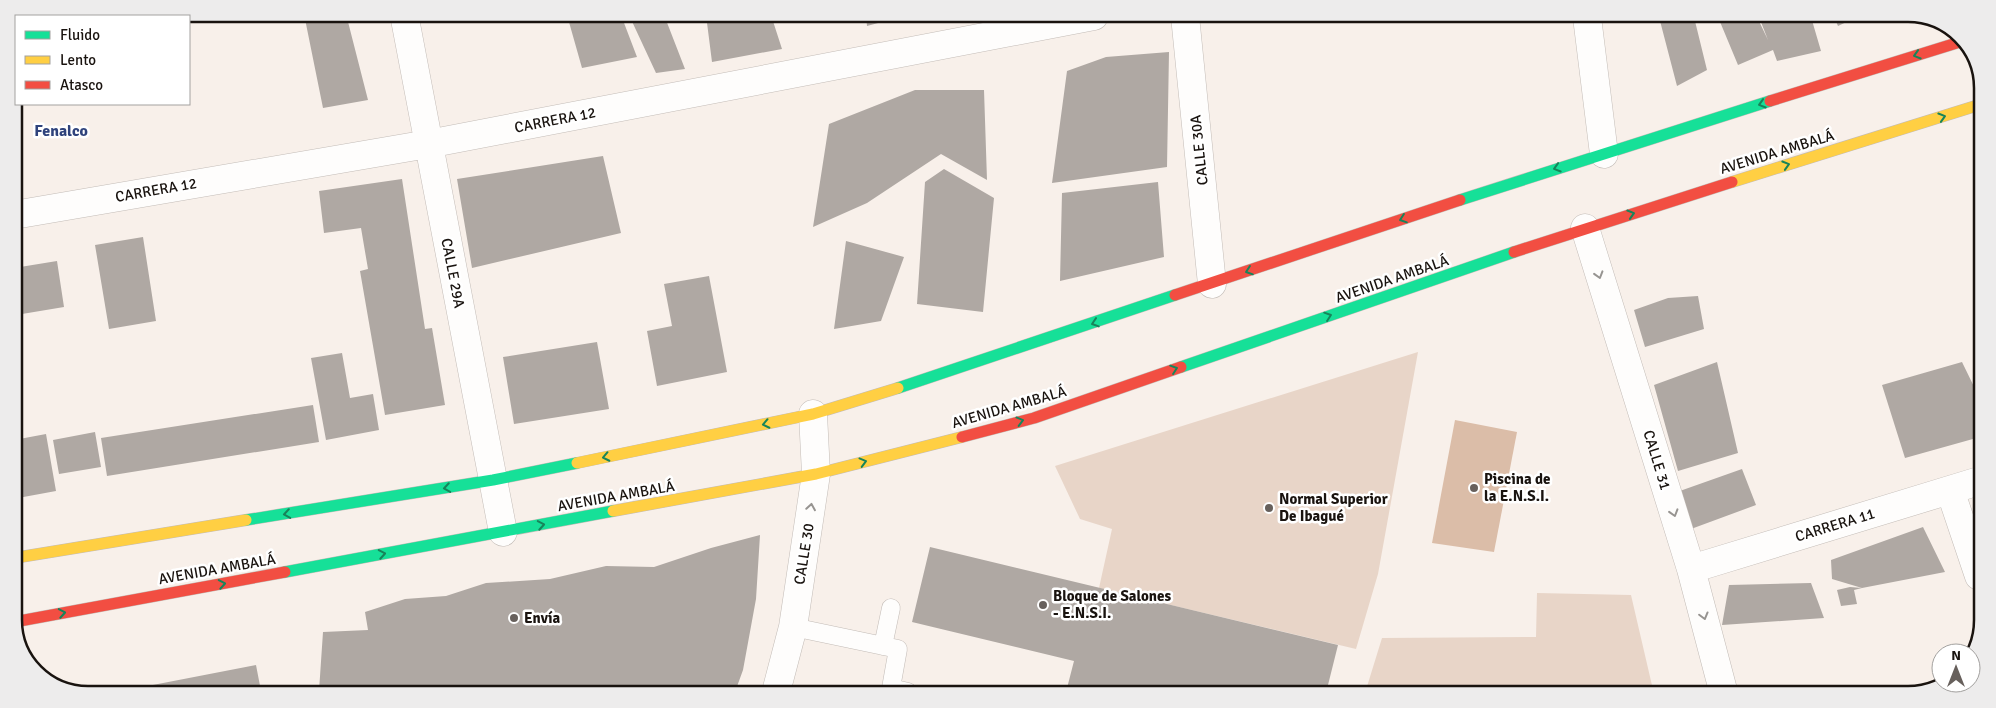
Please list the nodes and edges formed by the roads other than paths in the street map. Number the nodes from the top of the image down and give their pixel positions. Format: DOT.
graph roads {
  1 [pos="405,22"];
  2 [pos="1063,22"];
  3 [pos="1186,22"];
  4 [pos="1588,22"];
  5 [pos="1956,44"];
  6 [pos="1973,107"];
  7 [pos="428,144"];
  8 [pos="1604,154"];
  9 [pos="22,214"];
  10 [pos="1585,228"];
  11 [pos="1212,284"];
  12 [pos="813,414"];
  13 [pos="816,474"];
  14 [pos="493,480"];
  15 [pos="1974,483"];
  16 [pos="1950,490"];
  17 [pos="503,532"];
  18 [pos="23,557"];
  19 [pos="1974,561"];
  20 [pos="1691,569"];
  21 [pos="891,608"];
  22 [pos="23,620"];
  23 [pos="793,627"];
  24 [pos="883,646"];
  25 [pos="778,686"];
  26 [pos="891,686"];
  27 [pos="1722,686"];
  1 -- 7 [label="street, CALLE 29A"];
  2 -- 7 [label="street, CARRERA 12"];
  3 -- 11 [label="street, CALLE 30A"];
  4 -- 8 [label="street"];
  5 -- 8 [label="main road, one-way"];
  10 -- 6 [label="main road, AVENIDA AMBALÁ, one-way"];
  7 -- 9 [label="street, CARRERA 12"];
  7 -- 14 [label="street, CALLE 29A"];
  8 -- 11 [label="main road, one-way"];
  13 -- 10 [label="main road, AVENIDA AMBALÁ, one-way"];
  10 -- 20 [label="street, CALLE 31, one-way"];
  11 -- 12 [label="main road, one-way"];
  12 -- 13 [label="street, CALLE 30"];
  12 -- 14 [label="main road, one-way"];
  17 -- 13 [label="main road, AVENIDA AMBALÁ, one-way"];
  23 -- 13 [label="street, CALLE 30, one-way"];
  14 -- 17 [label="street, CALLE 29A"];
  14 -- 18 [label="main road, one-way"];
  15 -- 16 [label="street, CARRERA 11"];
  16 -- 19 [label="street"];
  16 -- 20 [label="street, CARRERA 11"];
  22 -- 17 [label="main road, AVENIDA AMBALÁ, one-way"];
  20 -- 27 [label="street, CALLE 31, one-way"];
  21 -- 24 [label="lane"];
  23 -- 24 [label="lane"];
  23 -- 25 [label="street, CALLE 30"];
  24 -- 26 [label="lane"];
}
